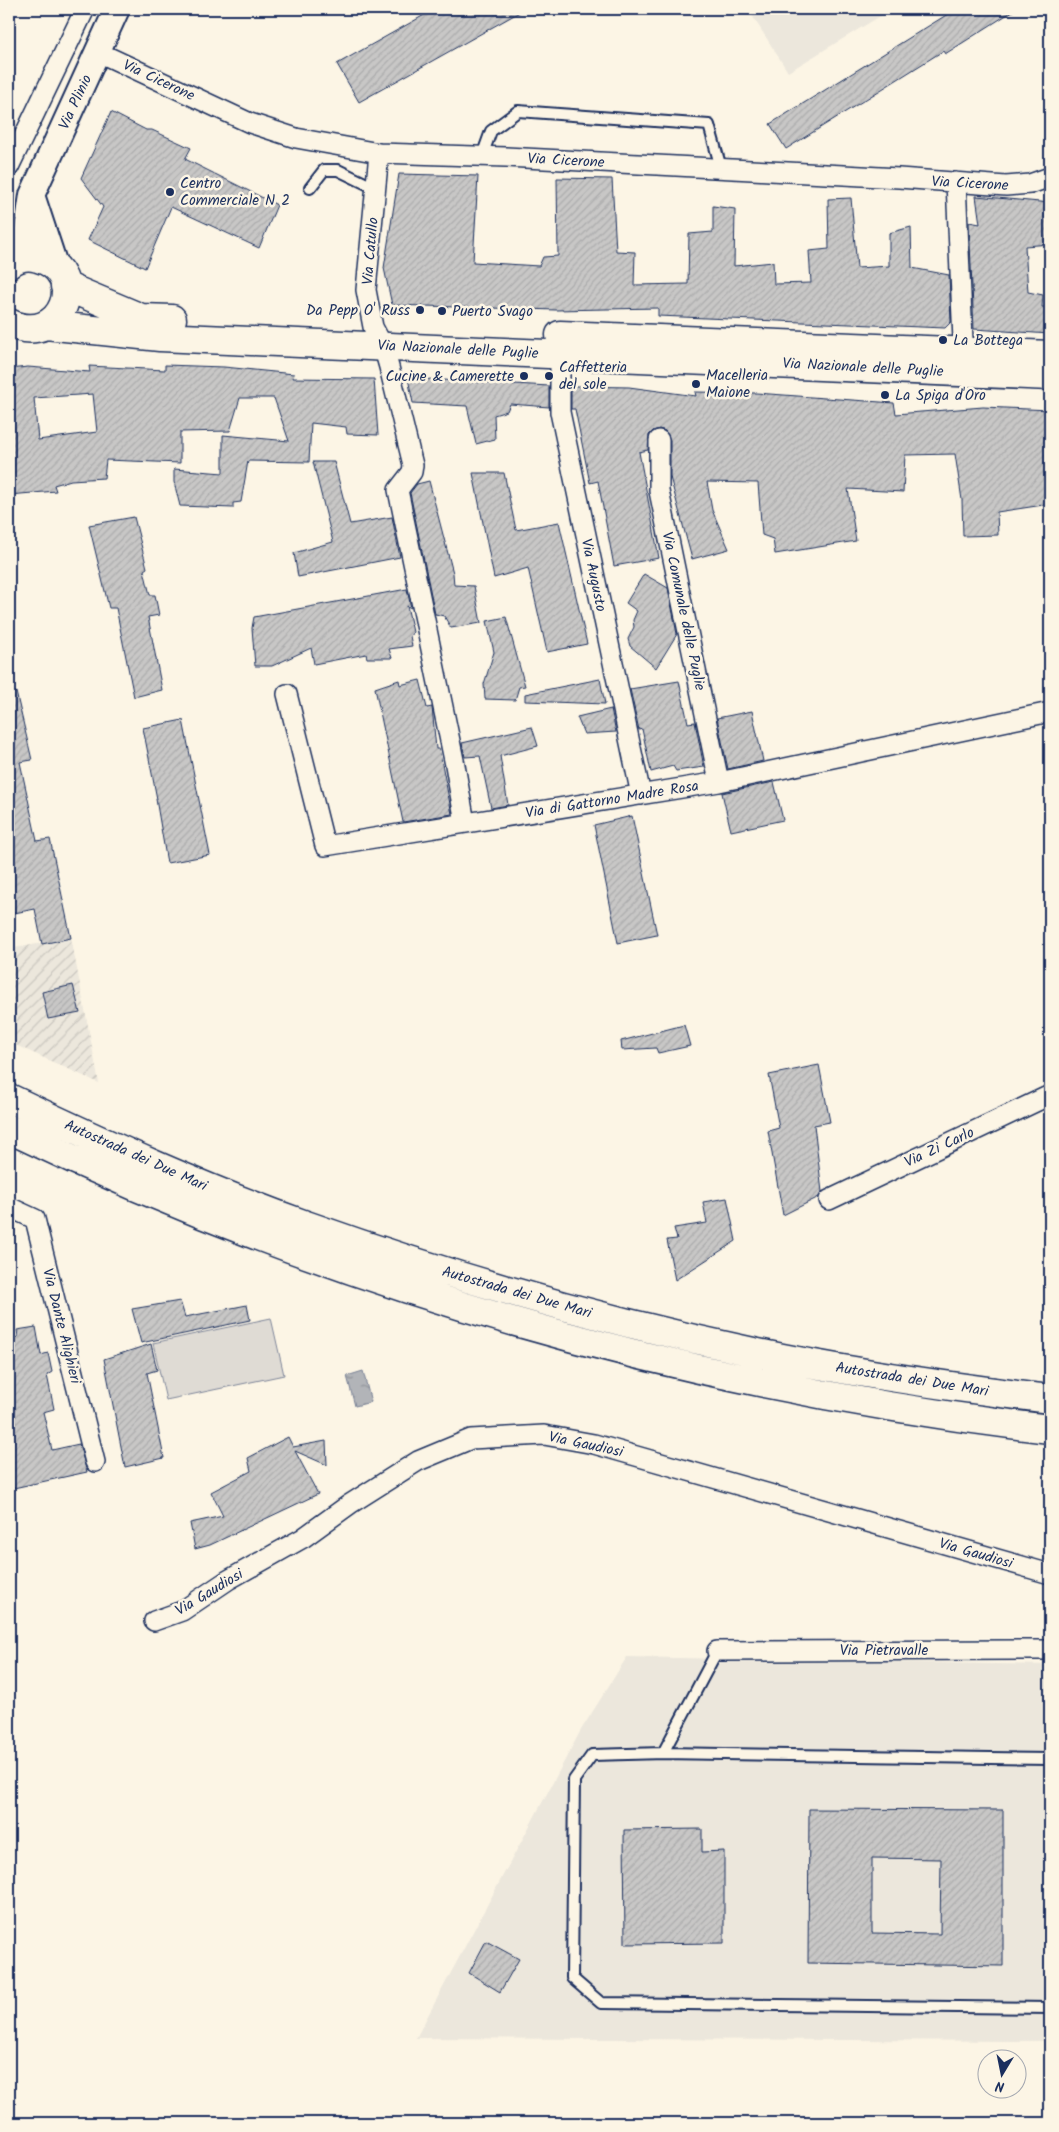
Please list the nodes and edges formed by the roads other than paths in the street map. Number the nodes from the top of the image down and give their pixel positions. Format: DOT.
graph roads {
  1 [pos="85,9"];
  2 [pos="117,9"];
  3 [pos="98,52"];
  4 [pos="379,153"];
  5 [pos="482,156"];
  6 [pos="9,167"];
  7 [pos="721,168"];
  8 [pos="1050,177"];
  9 [pos="956,182"];
  10 [pos="310,188"];
  11 [pos="375,188"];
  12 [pos="32,195"];
  13 [pos="13,258"];
  14 [pos="61,277"];
  15 [pos="46,325"];
  16 [pos="12,326"];
  17 [pos="378,336"];
  18 [pos="560,344"];
  19 [pos="1050,356"];
  20 [pos="964,362"];
  21 [pos="1050,376"];
  22 [pos="659,440"];
  23 [pos="287,694"];
  24 [pos="1050,712"];
  25 [pos="719,782"];
  26 [pos="641,795"];
  27 [pos="465,823"];
  28 [pos="1050,1095"];
  29 [pos="9,1098"];
  30 [pos="9,1129"];
  31 [pos="829,1200"];
  32 [pos="9,1206"];
  33 [pos="1050,1399"];
  34 [pos="1050,1429"];
  35 [pos="95,1462"];
  36 [pos="1050,1574"];
  37 [pos="154,1622"];
  38 [pos="1050,1650"];
  39 [pos="717,1651"];
  40 [pos="663,1753"];
  41 [pos="1050,1759"];
  42 [pos="1050,2008"];
  1 -- 6 [label="street"];
  2 -- 3 [label="street, Via Plinio"];
  3 -- 4 [label="street, Via Cicerone"];
  3 -- 12 [label="street, Via Plinio"];
  4 -- 5 [label="street, Via Cicerone"];
  4 -- 11 [label="street, Via Catullo"];
  5 -- 7 [label="street, Via Cicerone"];
  5 -- 7 [label="lane"];
  7 -- 9 [label="street, Via Cicerone"];
  8 -- 9 [label="street, Via Cicerone"];
  9 -- 20 [label="street"];
  10 -- 11 [label="lane"];
  11 -- 17 [label="street, Via Catullo"];
  12 -- 13 [label="street, Via Plinio"];
  12 -- 14 [label="street"];
  13 -- 14 [label="main road, Via Nazionale delle Puglie"];
  14 -- 15 [label="main road"];
  14 -- 17 [label="main road, Via Nazionale delle Puglie"];
  15 -- 16 [label="main road, Via Nazionale delle Puglie"];
  15 -- 17 [label="main road, Via Nazionale delle Puglie"];
  17 -- 18 [label="main road, Via Nazionale delle Puglie"];
  17 -- 27 [label="street, Via Catullo"];
  18 -- 20 [label="main road, Via Nazionale delle Puglie"];
  18 -- 26 [label="street, Via Augusto"];
  19 -- 20 [label="main road, Via Nazionale delle Puglie"];
  20 -- 21 [label="main road, Via Nazionale delle Puglie"];
  22 -- 25 [label="street, Via Comunale delle Puglie"];
  23 -- 27 [label="street, Via di Gattorno Madre Rosa"];
  24 -- 25 [label="street, Via di Gattorno Madre Rosa"];
  25 -- 26 [label="street, Via di Gattorno Madre Rosa"];
  26 -- 27 [label="street, Via di Gattorno Madre Rosa"];
  28 -- 31 [label="street, Via Zi Carlo"];
  29 -- 33 [label="main road, Autostrada dei Due Mari"];
  30 -- 34 [label="main road, Autostrada dei Due Mari"];
  32 -- 35 [label="street, Via Dante Alighieri"];
  36 -- 37 [label="street, Via Gaudiosi"];
  38 -- 39 [label="street, Via Pietravalle"];
  39 -- 40 [label="lane"];
  40 -- 41 [label="lane"];
  40 -- 42 [label="lane"];
}
